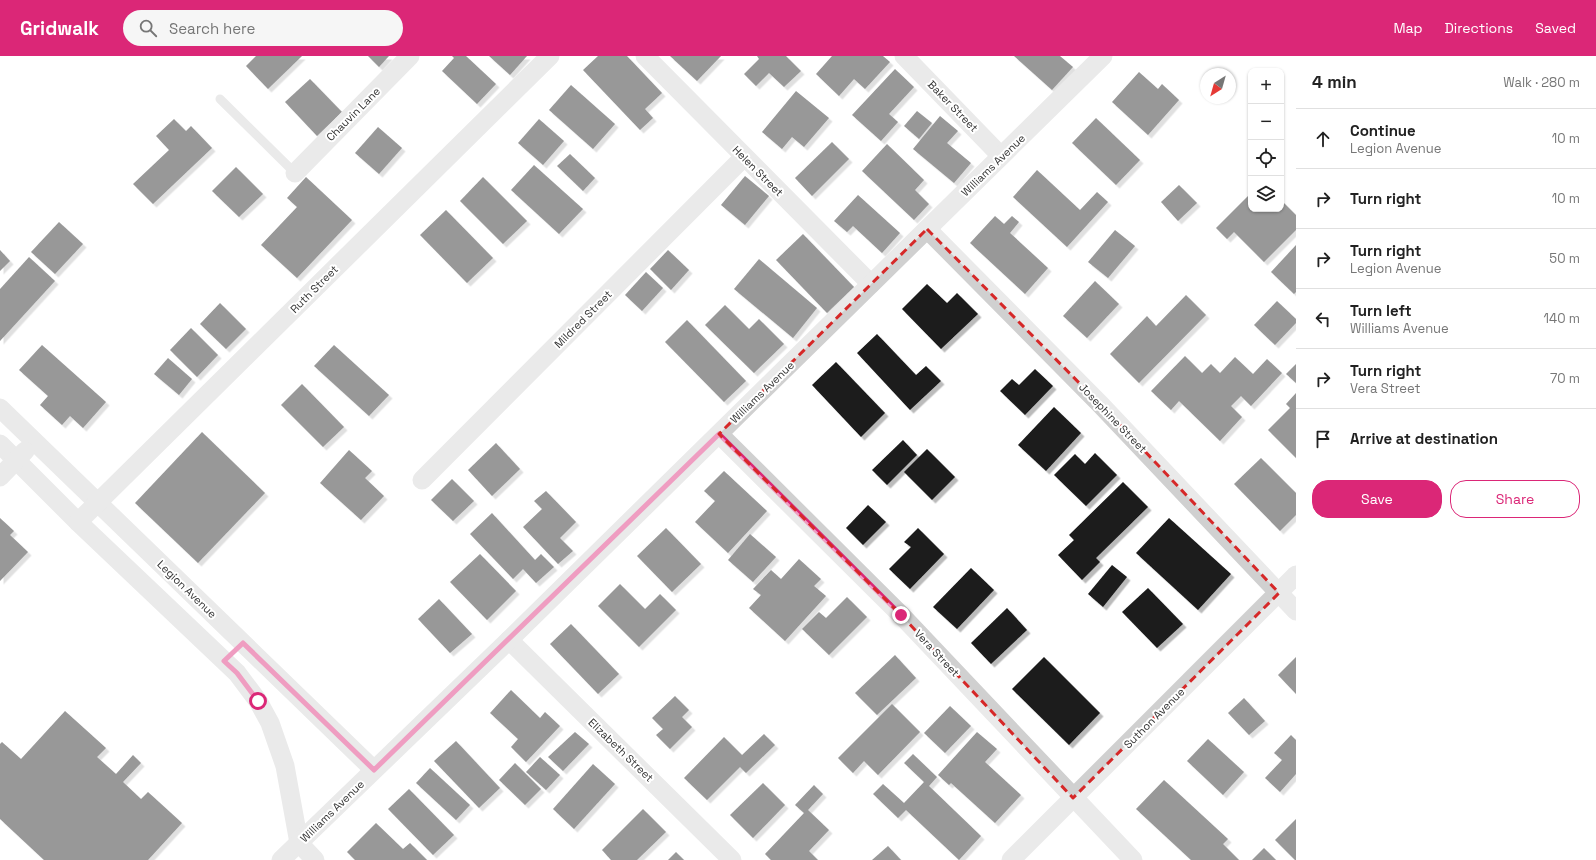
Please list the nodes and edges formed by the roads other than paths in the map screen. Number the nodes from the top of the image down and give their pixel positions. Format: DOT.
graph roads {
  1 [pos="410,56"];
  2 [pos="550,56"];
  3 [pos="645,56"];
  4 [pos="904,56"];
  5 [pos="1103,56"];
  6 [pos="220,100"];
  7 [pos="1001,156"];
  8 [pos="744,157"];
  9 [pos="295,173"];
  10 [pos="927,229"];
  11 [pos="871,284"];
  12 [pos="0,408"];
  13 [pos="719,434"];
  14 [pos="35,442"];
  15 [pos="0,444"];
  16 [pos="17,461"];
  17 [pos="0,477"];
  18 [pos="422,480"];
  19 [pos="98,503"];
  20 [pos="78,522"];
  21 [pos="1296,575"];
  22 [pos="1278,592"];
  23 [pos="1296,611"];
  24 [pos="509,640"];
  25 [pos="243,643"];
  26 [pos="224,661"];
  27 [pos="374,770"];
  28 [pos="1073,798"];
  29 [pos="299,843"];
  30 [pos="281,860"];
  31 [pos="315,860"];
  32 [pos="732,860"];
  33 [pos="1011,860"];
  34 [pos="1133,860"];
  1 -- 9 [label="street, Chauvin Lane"];
  2 -- 19 [label="street, Ruth Street"];
  3 -- 8 [label="street, Helen Street"];
  4 -- 7 [label="street, Baker Street"];
  5 -- 7 [label="street, Williams Avenue"];
  6 -- 9 [label="lane"];
  7 -- 10 [label="street, Williams Avenue"];
  8 -- 11 [label="street, Helen Street"];
  8 -- 18 [label="street, Mildred Street"];
  10 -- 11 [label="street, Williams Avenue"];
  10 -- 22 [label="street, Josephine Street"];
  11 -- 13 [label="street, Williams Avenue"];
  12 -- 14 [label="street, Legion Avenue"];
  13 -- 24 [label="street, Williams Avenue"];
  13 -- 28 [label="street, Vera Street"];
  14 -- 16 [label="street"];
  14 -- 19 [label="street, Legion Avenue"];
  15 -- 16 [label="street"];
  16 -- 17 [label="street"];
  16 -- 20 [label="street"];
  19 -- 20 [label="street, Ruth Street"];
  19 -- 25 [label="street, Legion Avenue"];
  20 -- 26 [label="street"];
  21 -- 22 [label="street, Suthon Avenue"];
  22 -- 23 [label="street, Josephine Street"];
  22 -- 28 [label="street, Suthon Avenue"];
  24 -- 27 [label="street, Williams Avenue"];
  24 -- 32 [label="street, Elizabeth Street"];
  25 -- 26 [label="street"];
  25 -- 27 [label="street, Legion Avenue"];
  26 -- 29 [label="street"];
  27 -- 29 [label="street, Williams Avenue"];
  28 -- 33 [label="street, Suthon Avenue"];
  28 -- 34 [label="street, Vera Street"];
  29 -- 30 [label="street, Williams Avenue"];
  29 -- 31 [label="street"];
}
